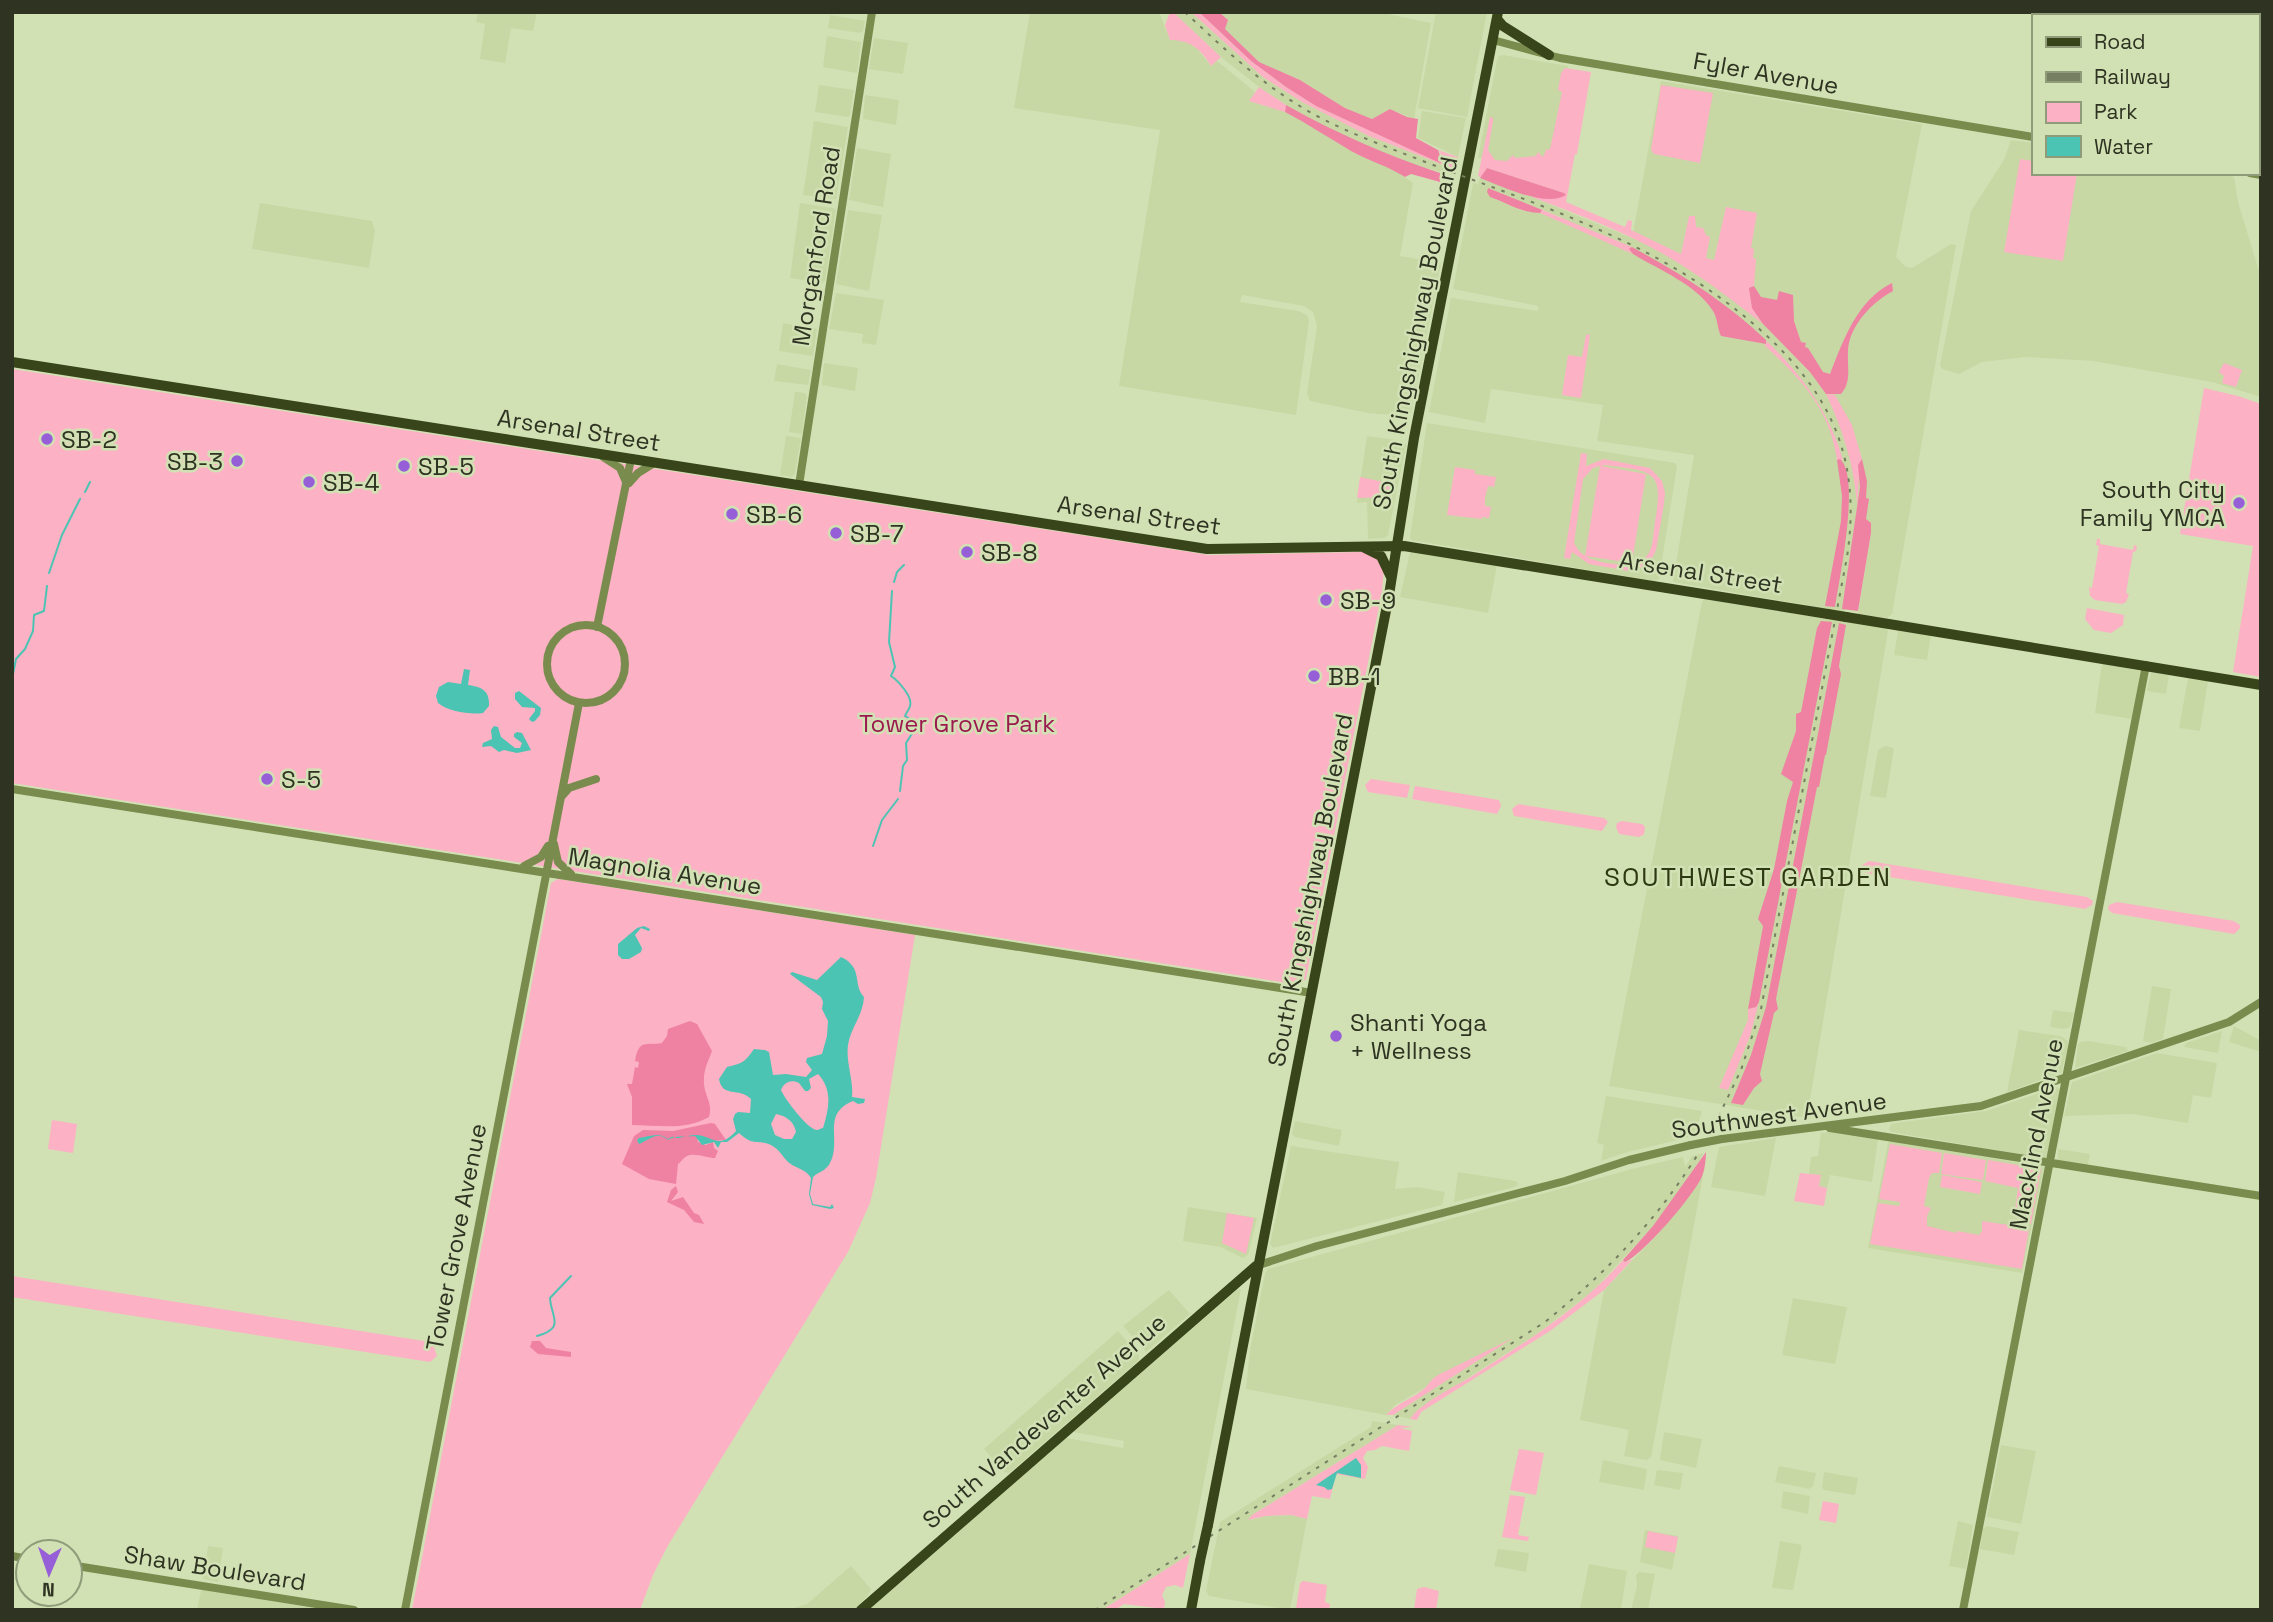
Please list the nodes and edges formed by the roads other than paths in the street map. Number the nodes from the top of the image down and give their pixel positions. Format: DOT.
graph roads {
  1 [pos="872,12"];
  2 [pos="1498,16"];
  3 [pos="1493,40"];
  4 [pos="1549,55"];
  5 [pos="2032,137"];
  6 [pos="12,362"];
  7 [pos="595,453"];
  8 [pos="631,459"];
  9 [pos="655,463"];
  10 [pos="799,485"];
  11 [pos="626,488"];
  12 [pos="1357,545"];
  13 [pos="1398,545"];
  14 [pos="1392,580"];
  15 [pos="597,626"];
  16 [pos="2146,666"];
  17 [pos="2261,685"];
  18 [pos="579,703"];
  19 [pos="596,779"];
  20 [pos="12,789"];
  21 [pos="561,797"];
  22 [pos="553,838"];
  23 [pos="519,867"];
  24 [pos="546,872"];
  25 [pos="574,876"];
  26 [pos="1312,993"];
  27 [pos="2261,1002"];
  28 [pos="2066,1078"];
  29 [pos="1813,1126"];
  30 [pos="2050,1162"];
  31 [pos="2261,1196"];
  32 [pos="1256,1266"];
  33 [pos="84,1567"];
  34 [pos="354,1610"];
  35 [pos="405,1610"];
  36 [pos="862,1610"];
  37 [pos="1191,1610"];
  38 [pos="1963,1610"];
  1 -- 10 [label="street, Morganford Road"];
  2 -- 3 [label="main road, South Kingshighway Boulevard"];
  2 -- 4 [label="main road"];
  3 -- 4 [label="street, Fyler Avenue"];
  3 -- 13 [label="main road, South Kingshighway Boulevard"];
  4 -- 5 [label="street, Fyler Avenue"];
  6 -- 7 [label="main road, Arsenal Street"];
  7 -- 8 [label="main road, Arsenal Street"];
  7 -- 11 [label="street"];
  8 -- 9 [label="main road, Arsenal Street"];
  8 -- 11 [label="street"];
  9 -- 10 [label="main road, Arsenal Street"];
  9 -- 11 [label="street"];
  10 -- 12 [label="main road, Arsenal Street"];
  11 -- 15 [label="street"];
  12 -- 13 [label="main road, Arsenal Street"];
  12 -- 14 [label="main road"];
  13 -- 14 [label="main road, South Kingshighway Boulevard"];
  13 -- 16 [label="main road, Arsenal Street, bridge"];
  14 -- 26 [label="main road, South Kingshighway Boulevard"];
  15 -- 18 [label="street"];
  15 -- 18 [label="street"];
  16 -- 17 [label="main road, Arsenal Street"];
  16 -- 28 [label="street, Macklind Avenue"];
  18 -- 21 [label="street, Tower Grove Avenue"];
  19 -- 21 [label="street"];
  20 -- 23 [label="street, Magnolia Avenue"];
  21 -- 22 [label="street, Tower Grove Avenue"];
  22 -- 23 [label="street"];
  22 -- 24 [label="street, Tower Grove Avenue"];
  22 -- 25 [label="street"];
  23 -- 24 [label="street, Magnolia Avenue"];
  24 -- 25 [label="street, Magnolia Avenue"];
  24 -- 35 [label="street, Tower Grove Avenue"];
  25 -- 26 [label="street, Magnolia Avenue"];
  26 -- 32 [label="main road, South Kingshighway Boulevard"];
  27 -- 28 [label="street, Southwest Avenue"];
  28 -- 29 [label="street, Southwest Avenue"];
  28 -- 30 [label="street, Macklind Avenue"];
  29 -- 30 [label="street"];
  29 -- 32 [label="street, Southwest Avenue, bridge"];
  30 -- 31 [label="street"];
  30 -- 38 [label="street, Macklind Avenue"];
  32 -- 36 [label="main road, South Vandeventer Avenue"];
  32 -- 37 [label="main road, South Kingshighway Boulevard, bridge"];
  33 -- 34 [label="street, Shaw Boulevard"];
}
